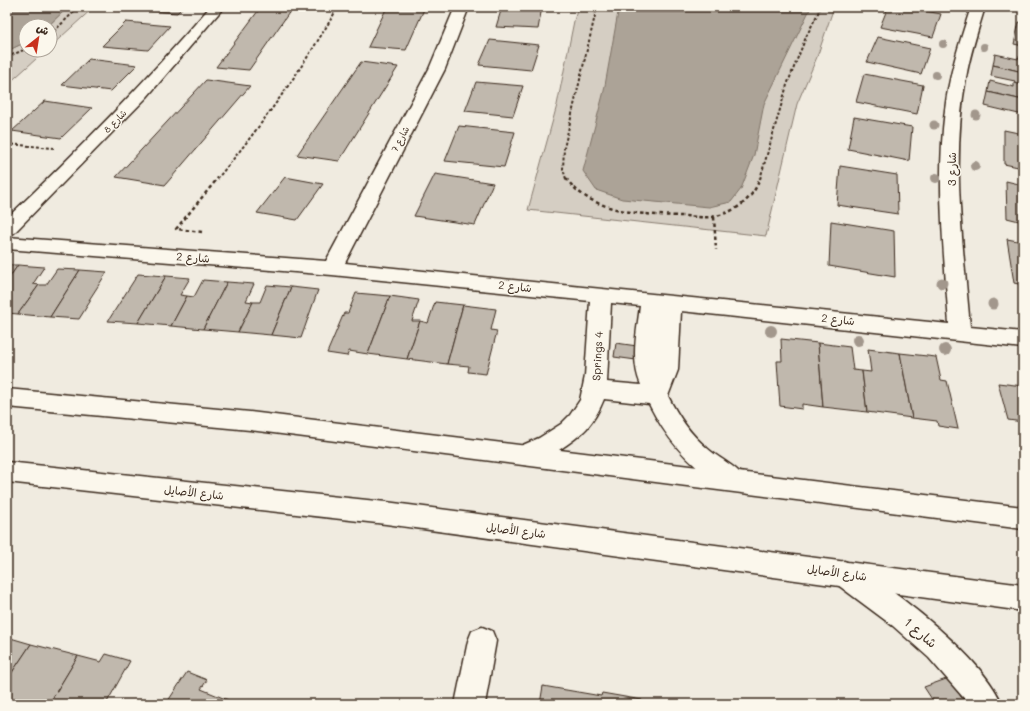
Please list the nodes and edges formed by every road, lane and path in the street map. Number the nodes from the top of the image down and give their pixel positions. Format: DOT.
graph roads {
  1 [pos="79,7"];
  2 [pos="217,7"];
  3 [pos="338,7"];
  4 [pos="462,7"];
  5 [pos="597,7"];
  6 [pos="821,7"];
  7 [pos="978,7"];
  8 [pos="58,27"];
  9 [pos="18,52"];
  10 [pos="7,57"];
  11 [pos="7,144"];
  12 [pos="85,152"];
  13 [pos="714,217"];
  14 [pos="7,229"];
  15 [pos="7,243"];
  16 [pos="716,250"];
  17 [pos="207,258"];
  18 [pos="332,268"];
  19 [pos="601,295"];
  20 [pos="661,301"];
  21 [pos="960,333"];
  22 [pos="1023,340"];
  23 [pos="595,389"];
  24 [pos="657,396"];
  25 [pos="7,398"];
  26 [pos="525,455"];
  27 [pos="7,472"];
  28 [pos="734,481"];
  29 [pos="1023,518"];
  30 [pos="844,573"];
  31 [pos="1023,598"];
  32 [pos="482,641"];
  33 [pos="470,704"];
  34 [pos="987,704"];
  1 -- 8 [label="path"];
  2 -- 12 [label="street, شارع 8"];
  3 -- 17 [label="path"];
  4 -- 18 [label="street, شارع 7"];
  5 -- 13 [label="path"];
  6 -- 13 [label="path"];
  7 -- 21 [label="street, شارع 3"];
  9 -- 10 [label="path"];
  11 -- 12 [label="path"];
  12 -- 14 [label="street, شارع 8"];
  13 -- 16 [label="path"];
  15 -- 17 [label="street, شارع 2"];
  17 -- 18 [label="street, شارع 2"];
  18 -- 19 [label="street, شارع 2"];
  19 -- 20 [label="street, شارع 2"];
  19 -- 23 [label="street, Springs 4"];
  20 -- 21 [label="street, شارع 2"];
  20 -- 24 [label="street"];
  21 -- 22 [label="street, شارع 2"];
  23 -- 24 [label="street"];
  23 -- 26 [label="street, Springs 4"];
  24 -- 28 [label="street"];
  25 -- 26 [label="street"];
  26 -- 28 [label="street"];
  27 -- 30 [label="street, شارع الأصايل"];
  28 -- 29 [label="street"];
  30 -- 31 [label="street, شارع الأصايل"];
  30 -- 34 [label="street, شارع 1"];
  32 -- 33 [label="street"];
}
